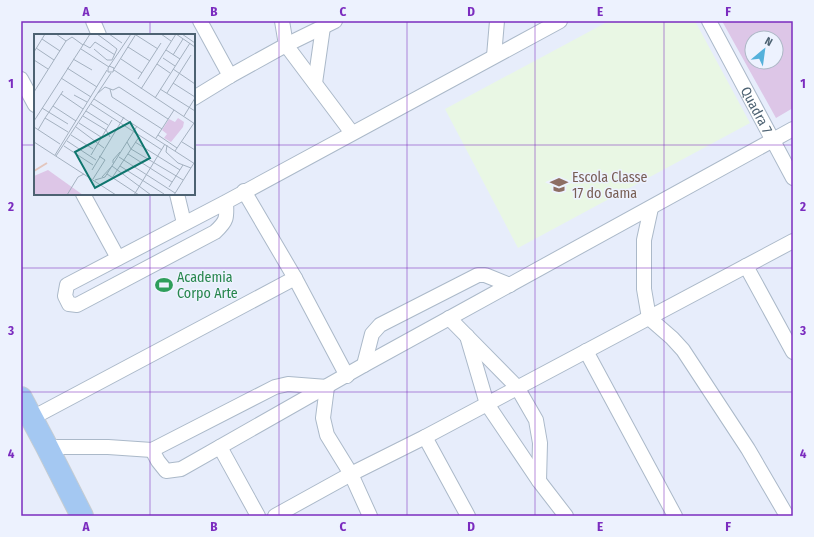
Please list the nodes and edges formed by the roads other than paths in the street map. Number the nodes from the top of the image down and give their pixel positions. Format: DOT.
graph roads {
  1 [pos="93,21"];
  2 [pos="200,21"];
  3 [pos="282,21"];
  4 [pos="497,21"];
  5 [pos="560,21"];
  6 [pos="709,21"];
  7 [pos="329,24"];
  8 [pos="100,34"];
  9 [pos="286,45"];
  10 [pos="494,56"];
  11 [pos="230,76"];
  12 [pos="21,79"];
  13 [pos="315,83"];
  14 [pos="195,97"];
  15 [pos="34,103"];
  16 [pos="793,129"];
  17 [pos="352,133"];
  18 [pos="773,141"];
  19 [pos="793,178"];
  20 [pos="244,191"];
  21 [pos="84,195"];
  22 [pos="177,195"];
  23 [pos="226,202"];
  24 [pos="651,208"];
  25 [pos="184,223"];
  26 [pos="793,241"];
  27 [pos="118,258"];
  28 [pos="746,266"];
  29 [pos="295,278"];
  30 [pos="510,285"];
  31 [pos="449,318"];
  32 [pos="649,318"];
  33 [pos="467,336"];
  34 [pos="586,350"];
  35 [pos="793,352"];
  36 [pos="364,365"];
  37 [pos="347,376"];
  38 [pos="327,387"];
  39 [pos="518,387"];
  40 [pos="21,398"];
  41 [pos="487,404"];
  42 [pos="32,418"];
  43 [pos="425,437"];
  44 [pos="48,447"];
  45 [pos="220,447"];
  46 [pos="152,450"];
  47 [pos="351,474"];
  48 [pos="539,481"];
  49 [pos="82,516"];
  50 [pos="258,516"];
  51 [pos="275,516"];
  52 [pos="370,516"];
  53 [pos="468,516"];
  54 [pos="566,516"];
  55 [pos="674,516"];
  56 [pos="787,516"];
  1 -- 8 [label="street"];
  2 -- 11 [label="street"];
  3 -- 9 [label="street"];
  4 -- 10 [label="street"];
  5 -- 10 [label="street"];
  6 -- 18 [label="street, Quadra 7"];
  7 -- 9 [label="street"];
  7 -- 13 [label="street"];
  9 -- 11 [label="street"];
  9 -- 13 [label="street"];
  10 -- 17 [label="street"];
  11 -- 14 [label="street"];
  12 -- 15 [label="street"];
  13 -- 17 [label="street"];
  16 -- 18 [label="street"];
  17 -- 20 [label="street"];
  18 -- 19 [label="street, Quadra 7"];
  18 -- 24 [label="street"];
  20 -- 23 [label="street"];
  20 -- 29 [label="street"];
  21 -- 27 [label="street"];
  22 -- 25 [label="street"];
  23 -- 25 [label="street"];
  23 -- 27 [label="street"];
  24 -- 30 [label="street"];
  24 -- 32 [label="street"];
  25 -- 27 [label="street"];
  26 -- 28 [label="street"];
  28 -- 32 [label="street"];
  28 -- 35 [label="street"];
  29 -- 37 [label="street"];
  29 -- 42 [label="street"];
  30 -- 31 [label="street"];
  30 -- 36 [label="street"];
  31 -- 33 [label="street"];
  31 -- 36 [label="street"];
  32 -- 34 [label="street"];
  32 -- 56 [label="street"];
  33 -- 39 [label="street"];
  33 -- 41 [label="street"];
  34 -- 39 [label="street"];
  34 -- 55 [label="street"];
  36 -- 37 [label="street"];
  37 -- 38 [label="street"];
  38 -- 45 [label="street"];
  38 -- 46 [label="street"];
  38 -- 47 [label="street"];
  39 -- 41 [label="street"];
  39 -- 48 [label="street"];
  40 -- 42 [label="highway"];
  41 -- 43 [label="street"];
  41 -- 48 [label="street"];
  42 -- 44 [label="highway"];
  43 -- 47 [label="street"];
  43 -- 53 [label="street"];
  44 -- 46 [label="street"];
  44 -- 49 [label="highway"];
  45 -- 46 [label="street"];
  45 -- 50 [label="street"];
  47 -- 51 [label="street"];
  47 -- 52 [label="street"];
  48 -- 54 [label="street"];
}
